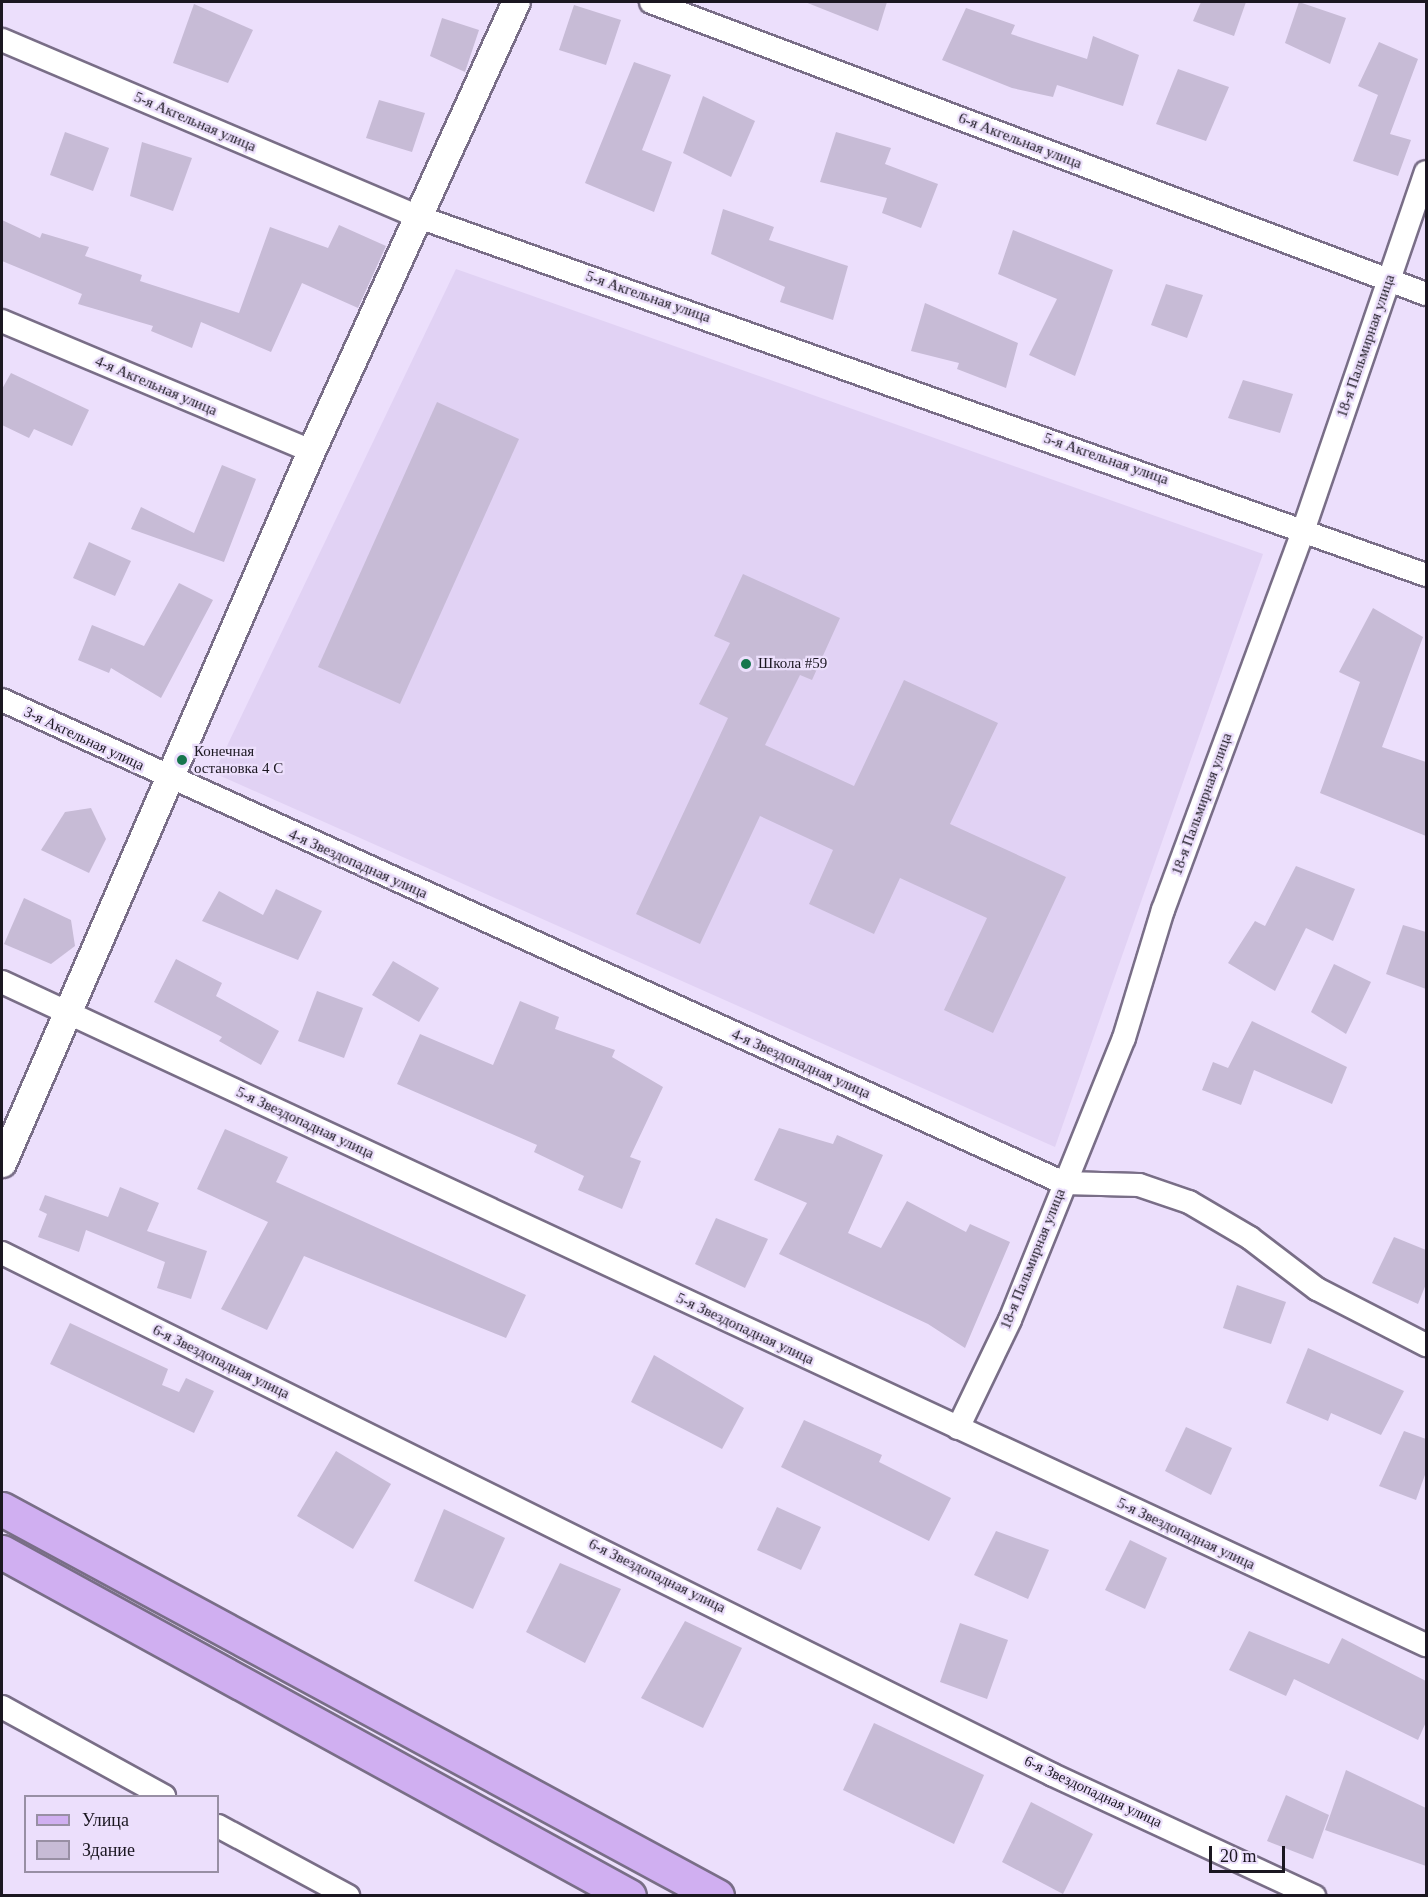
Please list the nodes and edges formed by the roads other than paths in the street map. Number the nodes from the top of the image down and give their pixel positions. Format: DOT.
graph roads {
  1 [pos="516,2"];
  2 [pos="651,2"];
  3 [pos="2,40"];
  4 [pos="1426,172"];
  5 [pos="419,217"];
  6 [pos="1388,280"];
  7 [pos="1426,294"];
  8 [pos="2,321"];
  9 [pos="311,451"];
  10 [pos="1304,528"];
  11 [pos="1426,575"];
  12 [pos="2,700"];
  13 [pos="167,778"];
  14 [pos="2,982"];
  15 [pos="66,1011"];
  16 [pos="2,1163"];
  17 [pos="1064,1183"];
  18 [pos="2,1253"];
  19 [pos="1426,1345"];
  20 [pos="958,1428"];
  21 [pos="2,1509"];
  22 [pos="2,1552"];
  23 [pos="1426,1645"];
  24 [pos="2,1707"];
  25 [pos="160,1795"];
  26 [pos="219,1827"];
  27 [pos="348,1896"];
  28 [pos="629,1896"];
  29 [pos="717,1896"];
  30 [pos="1314,1896"];
  1 -- 5 [label="street"];
  2 -- 6 [label="street, 6-я Акгельная улица"];
  3 -- 5 [label="street, 5-я Акгельная улица"];
  4 -- 6 [label="street, 18-я Пальмирная улица"];
  5 -- 9 [label="street"];
  5 -- 10 [label="street, 5-я Акгельная улица"];
  6 -- 7 [label="street, 6-я Акгельная улица"];
  6 -- 10 [label="street, 18-я Пальмирная улица"];
  8 -- 9 [label="street, 4-я Акгельная улица"];
  9 -- 13 [label="street"];
  10 -- 11 [label="street, 5-я Акгельная улица"];
  10 -- 17 [label="street, 18-я Пальмирная улица"];
  12 -- 13 [label="street, 3-я Акгельная улица"];
  13 -- 15 [label="street"];
  13 -- 17 [label="street, 4-я Звездопадная улица"];
  14 -- 15 [label="street, 5-я Звездопадная улица"];
  15 -- 16 [label="street"];
  15 -- 20 [label="street, 5-я Звездопадная улица"];
  17 -- 19 [label="street, 4-я Звездопадная улица"];
  17 -- 20 [label="street, 18-я Пальмирная улица"];
  18 -- 30 [label="street, 6-я Звездопадная улица"];
  20 -- 23 [label="street, 5-я Звездопадная улица"];
  21 -- 29 [label="main road"];
  22 -- 28 [label="main road"];
  24 -- 25 [label="street"];
  26 -- 27 [label="street"];
}
